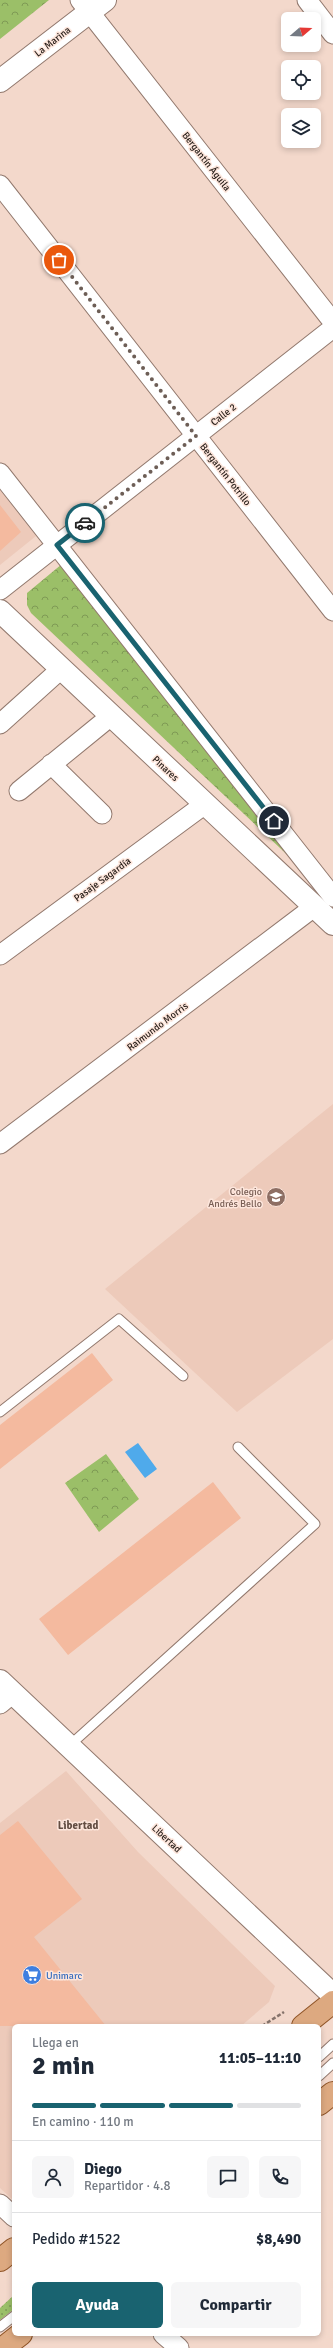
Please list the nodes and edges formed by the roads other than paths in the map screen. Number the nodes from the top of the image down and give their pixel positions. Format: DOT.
graph roads {
  1 [pos="307,0"];
  2 [pos="91,4"];
  3 [pos="333,34"];
  4 [pos="0,81"];
  5 [pos="0,186"];
  6 [pos="333,322"];
  7 [pos="333,328"];
  8 [pos="196,436"];
  9 [pos="0,473"];
  10 [pos="57,545"];
  11 [pos="0,590"];
  12 [pos="0,611"];
  13 [pos="333,611"];
  14 [pos="61,669"];
  15 [pos="111,716"];
  16 [pos="0,724"];
  17 [pos="51,764"];
  18 [pos="19,791"];
  19 [pos="205,804"];
  20 [pos="102,814"];
  21 [pos="333,897"];
  22 [pos="328,918"];
  23 [pos="0,955"];
  24 [pos="0,1144"];
  25 [pos="183,1376"];
  26 [pos="0,1412"];
  27 [pos="238,1448"];
  28 [pos="4,1693"];
  29 [pos="69,1746"];
  30 [pos="333,1995"];
  31 [pos="333,2002"];
  32 [pos="306,2024"];
  33 [pos="333,2044"];
  34 [pos="321,2056"];
  35 [pos="333,2063"];
  36 [pos="321,2074"];
  37 [pos="333,2093"];
  38 [pos="321,2102"];
  39 [pos="0,2204"];
  40 [pos="12,2215"];
  41 [pos="12,2251"];
  42 [pos="0,2260"];
  43 [pos="12,2318"];
  44 [pos="0,2327"];
  45 [pos="18,2336"];
  46 [pos="165,2336"];
  47 [pos="3,2348"];
  48 [pos="179,2348"];
  1 -- 3 [label="street"];
  2 -- 4 [label="street, La Marina"];
  2 -- 6 [label="street, Bergantín Águila"];
  5 -- 8 [label="street, Bergantín Potrillo"];
  7 -- 8 [label="street, Calle 2"];
  8 -- 10 [label="street, Calle 2"];
  8 -- 13 [label="street, Bergantín Potrillo"];
  9 -- 10 [label="street"];
  10 -- 11 [label="street, Calle 2"];
  10 -- 21 [label="street"];
  12 -- 14 [label="street, Pinares"];
  14 -- 15 [label="street, Pinares"];
  14 -- 16 [label="street"];
  15 -- 17 [label="street"];
  15 -- 19 [label="street, Pinares"];
  17 -- 18 [label="street"];
  17 -- 20 [label="street"];
  19 -- 22 [label="street, Pinares"];
  19 -- 23 [label="street, Pasaje Sagardía"];
  22 -- 24 [label="street, Raimundo Morris"];
  25 -- 26 [label="lane"];
  27 -- 29 [label="lane"];
  28 -- 29 [label="street, Libertad"];
  29 -- 30 [label="street, Libertad"];
  31 -- 32 [label="main road"];
  33 -- 34 [label="lane"];
  35 -- 36 [label="lane"];
  37 -- 38 [label="main road"];
  39 -- 40 [label="street"];
  41 -- 42 [label="main road"];
  43 -- 44 [label="lane"];
  45 -- 47 [label="main road"];
  46 -- 48 [label="street"];
}
